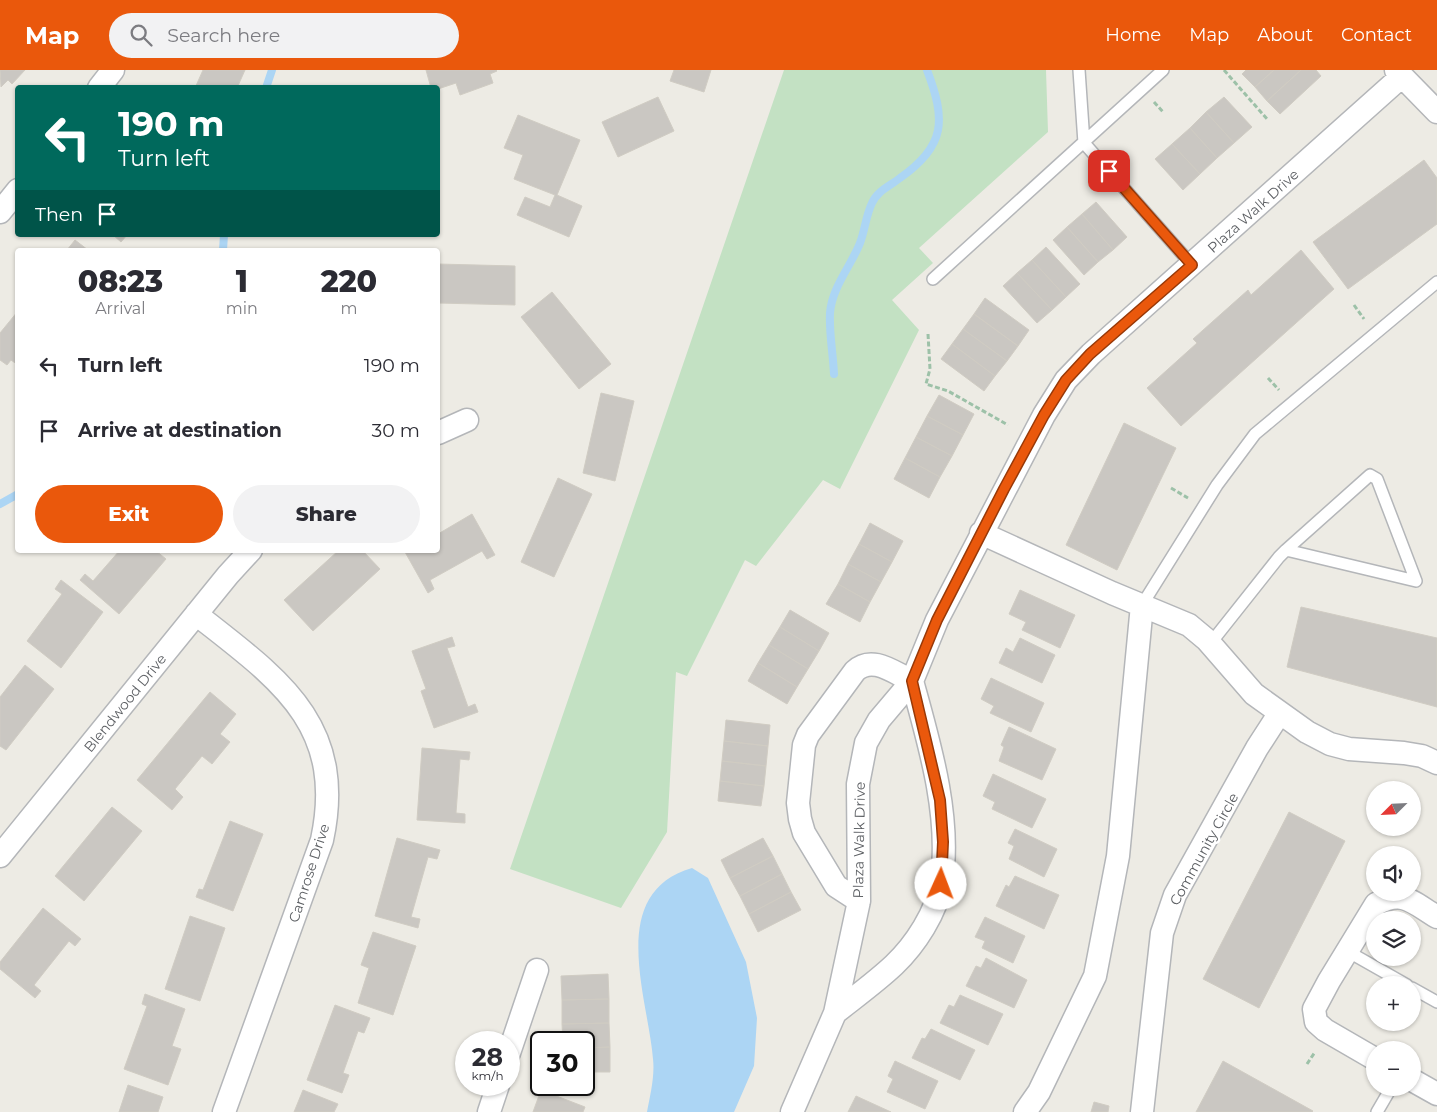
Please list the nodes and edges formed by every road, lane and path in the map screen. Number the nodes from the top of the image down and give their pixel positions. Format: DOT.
graph roads {
  1 [pos="113,70"];
  2 [pos="1079,70"];
  3 [pos="1163,70"];
  4 [pos="1224,70"];
  5 [pos="1398,73"];
  6 [pos="101,85"];
  7 [pos="1437,112"];
  8 [pos="1268,119"];
  9 [pos="1084,143"];
  10 [pos="15,194"];
  11 [pos="0,212"];
  12 [pos="1192,265"];
  13 [pos="933,279"];
  14 [pos="1437,282"];
  15 [pos="928,334"];
  16 [pos="467,420"];
  17 [pos="1008,424"];
  18 [pos="440,432"];
  19 [pos="981,532"];
  20 [pos="1286,550"];
  21 [pos="248,553"];
  22 [pos="1142,605"];
  23 [pos="196,614"];
  24 [pos="1210,644"];
  25 [pos="912,681"];
  26 [pos="1279,714"];
  27 [pos="1437,763"];
  28 [pos="0,856"];
  29 [pos="859,902"];
  30 [pos="1437,918"];
  31 [pos="1347,951"];
  32 [pos="537,970"];
  33 [pos="1391,976"];
  34 [pos="1421,993"];
  35 [pos="1437,1002"];
  36 [pos="835,1013"];
  37 [pos="516,1031"];
  38 [pos="1366,1054"];
  39 [pos="1421,1085"];
  40 [pos="1437,1094"];
  41 [pos="494,1096"];
  42 [pos="1386,1096"];
  43 [pos="224,1112"];
  44 [pos="489,1112"];
  45 [pos="792,1112"];
  46 [pos="1025,1112"];
  47 [pos="1142,1112"];
  48 [pos="1377,1112"];
  1 -- 6 [label="street"];
  2 -- 9 [label="lane"];
  3 -- 9 [label="lane"];
  4 -- 8 [label="path"];
  5 -- 7 [label="street"];
  5 -- 12 [label="street, Plaza Walk Drive"];
  9 -- 12 [label="lane"];
  9 -- 13 [label="lane"];
  10 -- 11 [label="street"];
  12 -- 19 [label="street, Plaza Walk Drive"];
  14 -- 22 [label="lane"];
  15 -- 17 [label="path"];
  16 -- 18 [label="street"];
  19 -- 22 [label="street"];
  19 -- 25 [label="street, Plaza Walk Drive"];
  20 -- 20 [label="lane"];
  20 -- 24 [label="lane"];
  21 -- 23 [label="street, Blendwood Drive"];
  22 -- 24 [label="street"];
  22 -- 46 [label="street"];
  23 -- 28 [label="street, Blendwood Drive"];
  23 -- 43 [label="street, Camrose Drive"];
  24 -- 26 [label="street"];
  25 -- 29 [label="street, Plaza Walk Drive"];
  25 -- 29 [label="street"];
  25 -- 36 [label="street, Plaza Walk Drive"];
  26 -- 27 [label="street"];
  26 -- 47 [label="street, Community Circle"];
  29 -- 36 [label="street, Plaza Walk Drive"];
  30 -- 31 [label="street"];
  31 -- 33 [label="lane"];
  31 -- 38 [label="street"];
  32 -- 37 [label="street"];
  34 -- 35 [label="lane"];
  36 -- 45 [label="street, Plaza Walk Drive"];
  39 -- 40 [label="street"];
  41 -- 44 [label="street"];
  42 -- 48 [label="lane"];
}
